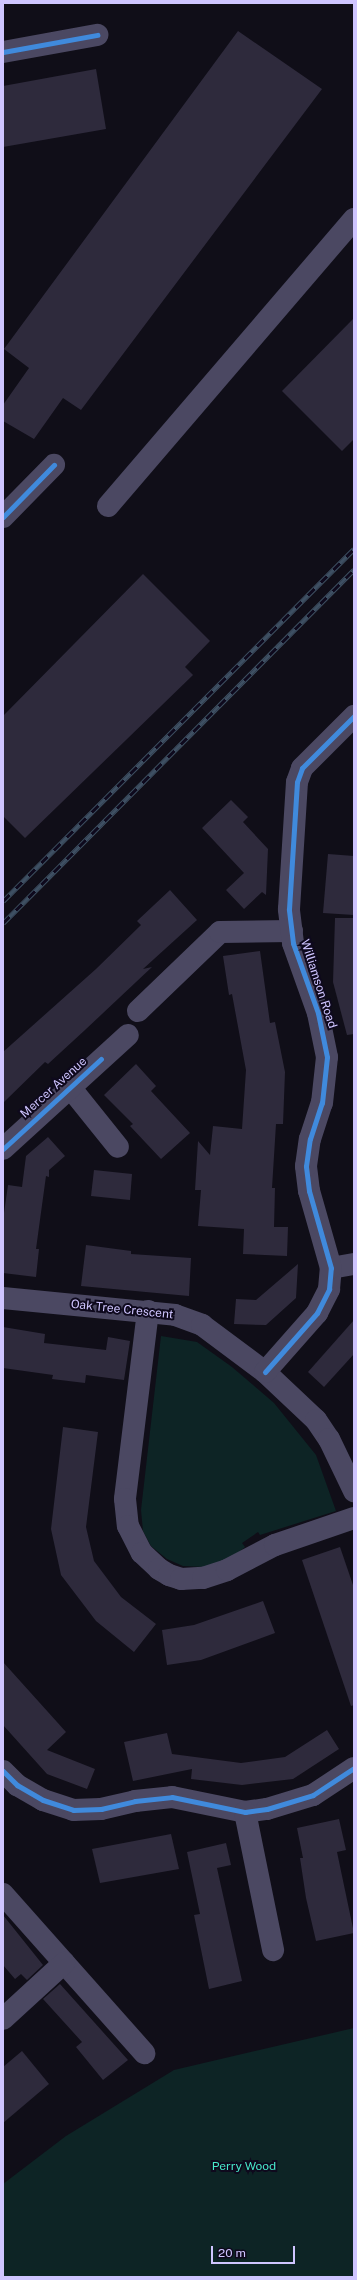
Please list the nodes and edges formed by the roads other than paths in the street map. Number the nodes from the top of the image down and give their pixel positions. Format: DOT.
graph roads {
  1 [pos="97,35"];
  2 [pos="3,52"];
  3 [pos="354,219"];
  4 [pos="54,465"];
  5 [pos="108,506"];
  6 [pos="3,517"];
  7 [pos="354,716"];
  8 [pos="292,931"];
  9 [pos="138,1012"];
  10 [pos="128,1035"];
  11 [pos="69,1086"];
  12 [pos="118,1146"];
  13 [pos="3,1149"];
  14 [pos="354,1264"];
  15 [pos="331,1268"];
  16 [pos="3,1298"];
  17 [pos="148,1311"];
  18 [pos="265,1372"];
  19 [pos="354,1491"];
  20 [pos="354,1518"];
  21 [pos="354,1768"];
  22 [pos="3,1771"];
  23 [pos="245,1812"];
  24 [pos="3,1894"];
  25 [pos="273,1950"];
  26 [pos="64,1963"];
  27 [pos="3,2019"];
  28 [pos="144,2054"];
  1 -- 2 [label="street"];
  3 -- 5 [label="street"];
  4 -- 6 [label="street"];
  7 -- 8 [label="street, Williamson Road"];
  8 -- 9 [label="street"];
  8 -- 15 [label="street, Williamson Road"];
  10 -- 11 [label="street, Mercer Avenue"];
  11 -- 12 [label="street"];
  11 -- 13 [label="street, Mercer Avenue"];
  14 -- 15 [label="street"];
  15 -- 18 [label="street, Williamson Road"];
  16 -- 17 [label="street, Oak Tree Crescent"];
  17 -- 18 [label="street, Oak Tree Crescent"];
  17 -- 20 [label="street"];
  18 -- 19 [label="street, Oak Tree Crescent"];
  21 -- 23 [label="street"];
  22 -- 23 [label="street"];
  23 -- 25 [label="street"];
  24 -- 26 [label="street"];
  26 -- 27 [label="street"];
  26 -- 28 [label="street"];
}
